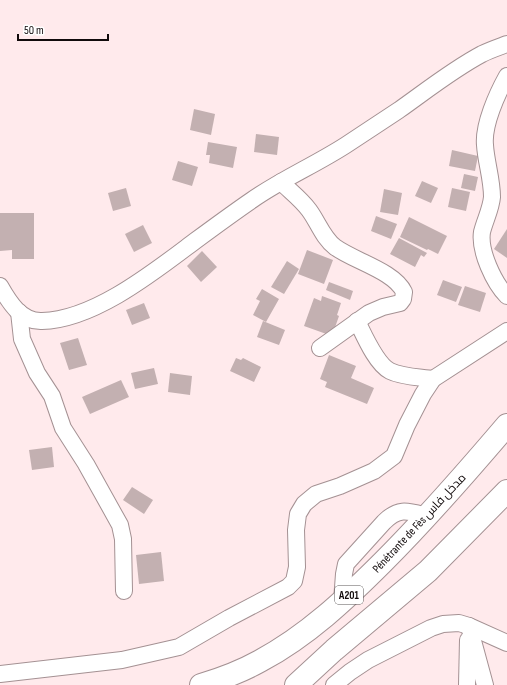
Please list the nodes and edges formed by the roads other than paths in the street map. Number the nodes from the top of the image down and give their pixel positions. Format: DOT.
graph roads {
  1 [pos="507,44"];
  2 [pos="507,76"];
  3 [pos="281,182"];
  4 [pos="0,286"];
  5 [pos="507,296"];
  6 [pos="19,312"];
  7 [pos="357,321"];
  8 [pos="507,331"];
  9 [pos="320,348"];
  10 [pos="433,379"];
  11 [pos="507,425"];
  12 [pos="507,491"];
  13 [pos="124,591"];
  14 [pos="469,626"];
  15 [pos="507,643"];
  16 [pos="0,674"];
  17 [pos="201,685"];
  18 [pos="296,685"];
  19 [pos="334,685"];
  20 [pos="467,685"];
  21 [pos="485,685"];
  1 -- 3 [label="street"];
  2 -- 5 [label="street"];
  3 -- 6 [label="street"];
  3 -- 7 [label="street"];
  4 -- 6 [label="street"];
  6 -- 13 [label="street"];
  7 -- 9 [label="street"];
  7 -- 10 [label="street"];
  8 -- 10 [label="street"];
  10 -- 16 [label="street"];
  11 -- 17 [label="highway, Pénétrante de Fès مدخل فاس / A201"];
  12 -- 18 [label="highway, A201"];
  14 -- 15 [label="street"];
  14 -- 19 [label="street"];
  14 -- 20 [label="street"];
  14 -- 21 [label="street"];
}
